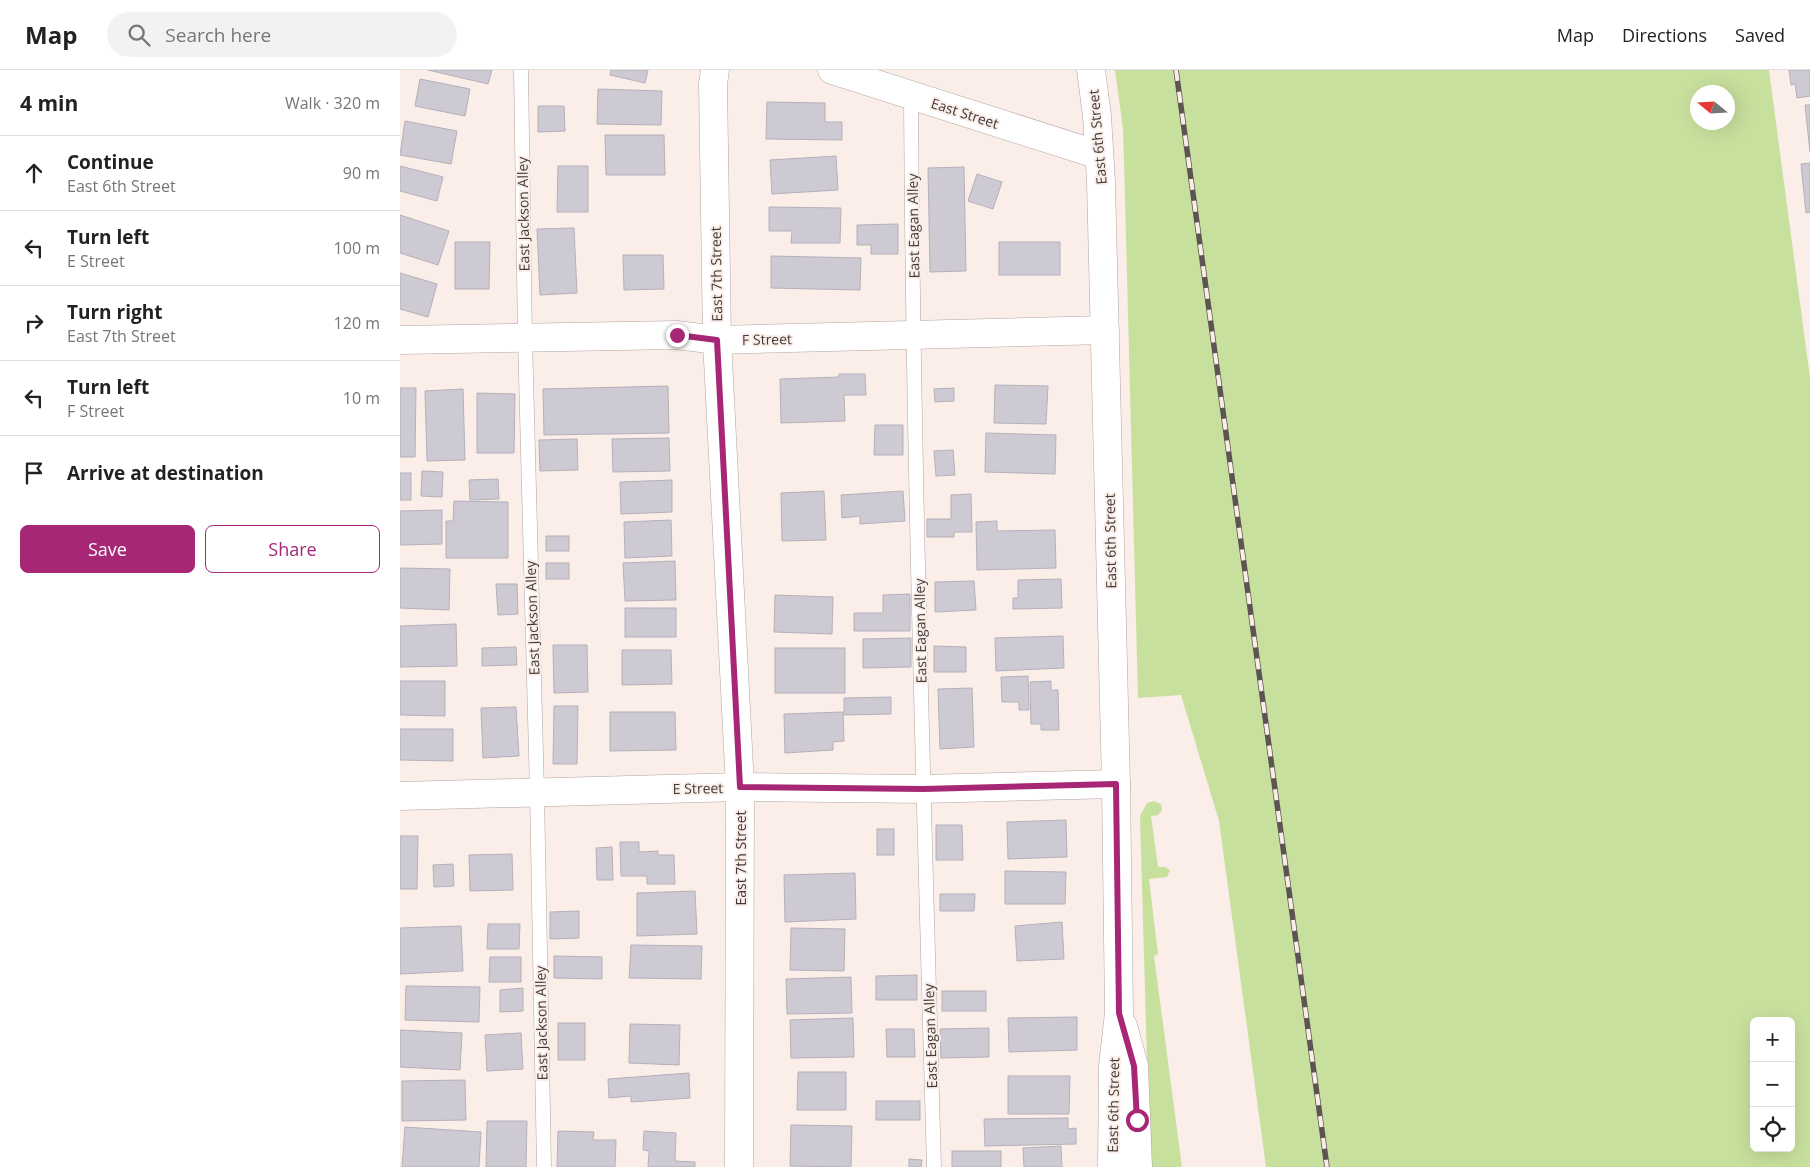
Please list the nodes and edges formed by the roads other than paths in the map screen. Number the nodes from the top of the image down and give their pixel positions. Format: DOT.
graph roads {
  1 [pos="521,70"];
  2 [pos="715,70"];
  3 [pos="832,70"];
  4 [pos="1091,70"];
  5 [pos="911,96"];
  6 [pos="1099,154"];
  7 [pos="1105,330"];
  8 [pos="914,335"];
  9 [pos="524,338"];
  10 [pos="400,340"];
  11 [pos="717,340"];
  12 [pos="1116,784"];
  13 [pos="740,787"];
  14 [pos="923,789"];
  15 [pos="537,792"];
  16 [pos="400,796"];
  17 [pos="1119,1013"];
  18 [pos="544,1167"];
  19 [pos="739,1167"];
  20 [pos="934,1167"];
  21 [pos="1112,1167"];
  22 [pos="1138,1167"];
  1 -- 9 [label="lane, East Jackson Alley"];
  2 -- 11 [label="street, East 7th Street"];
  3 -- 5 [label="street, East Street"];
  4 -- 6 [label="street, East 6th Street"];
  5 -- 6 [label="street, East Street"];
  5 -- 8 [label="lane, East Eagan Alley"];
  6 -- 7 [label="street, East 6th Street"];
  7 -- 8 [label="street, F Street"];
  7 -- 12 [label="street, East 6th Street"];
  8 -- 11 [label="street, F Street"];
  8 -- 14 [label="lane, East Eagan Alley"];
  9 -- 10 [label="street, F Street"];
  9 -- 11 [label="street, F Street"];
  9 -- 15 [label="lane, East Jackson Alley"];
  11 -- 13 [label="street, East 7th Street"];
  12 -- 14 [label="street, E Street"];
  12 -- 17 [label="street, East 6th Street"];
  13 -- 14 [label="street, E Street"];
  13 -- 15 [label="street, E Street"];
  13 -- 19 [label="street, East 7th Street"];
  14 -- 20 [label="lane, East Eagan Alley"];
  15 -- 16 [label="street, E Street"];
  15 -- 18 [label="lane, East Jackson Alley"];
  17 -- 21 [label="street, East 6th Street"];
  17 -- 22 [label="street, East 6th Street"];
}
